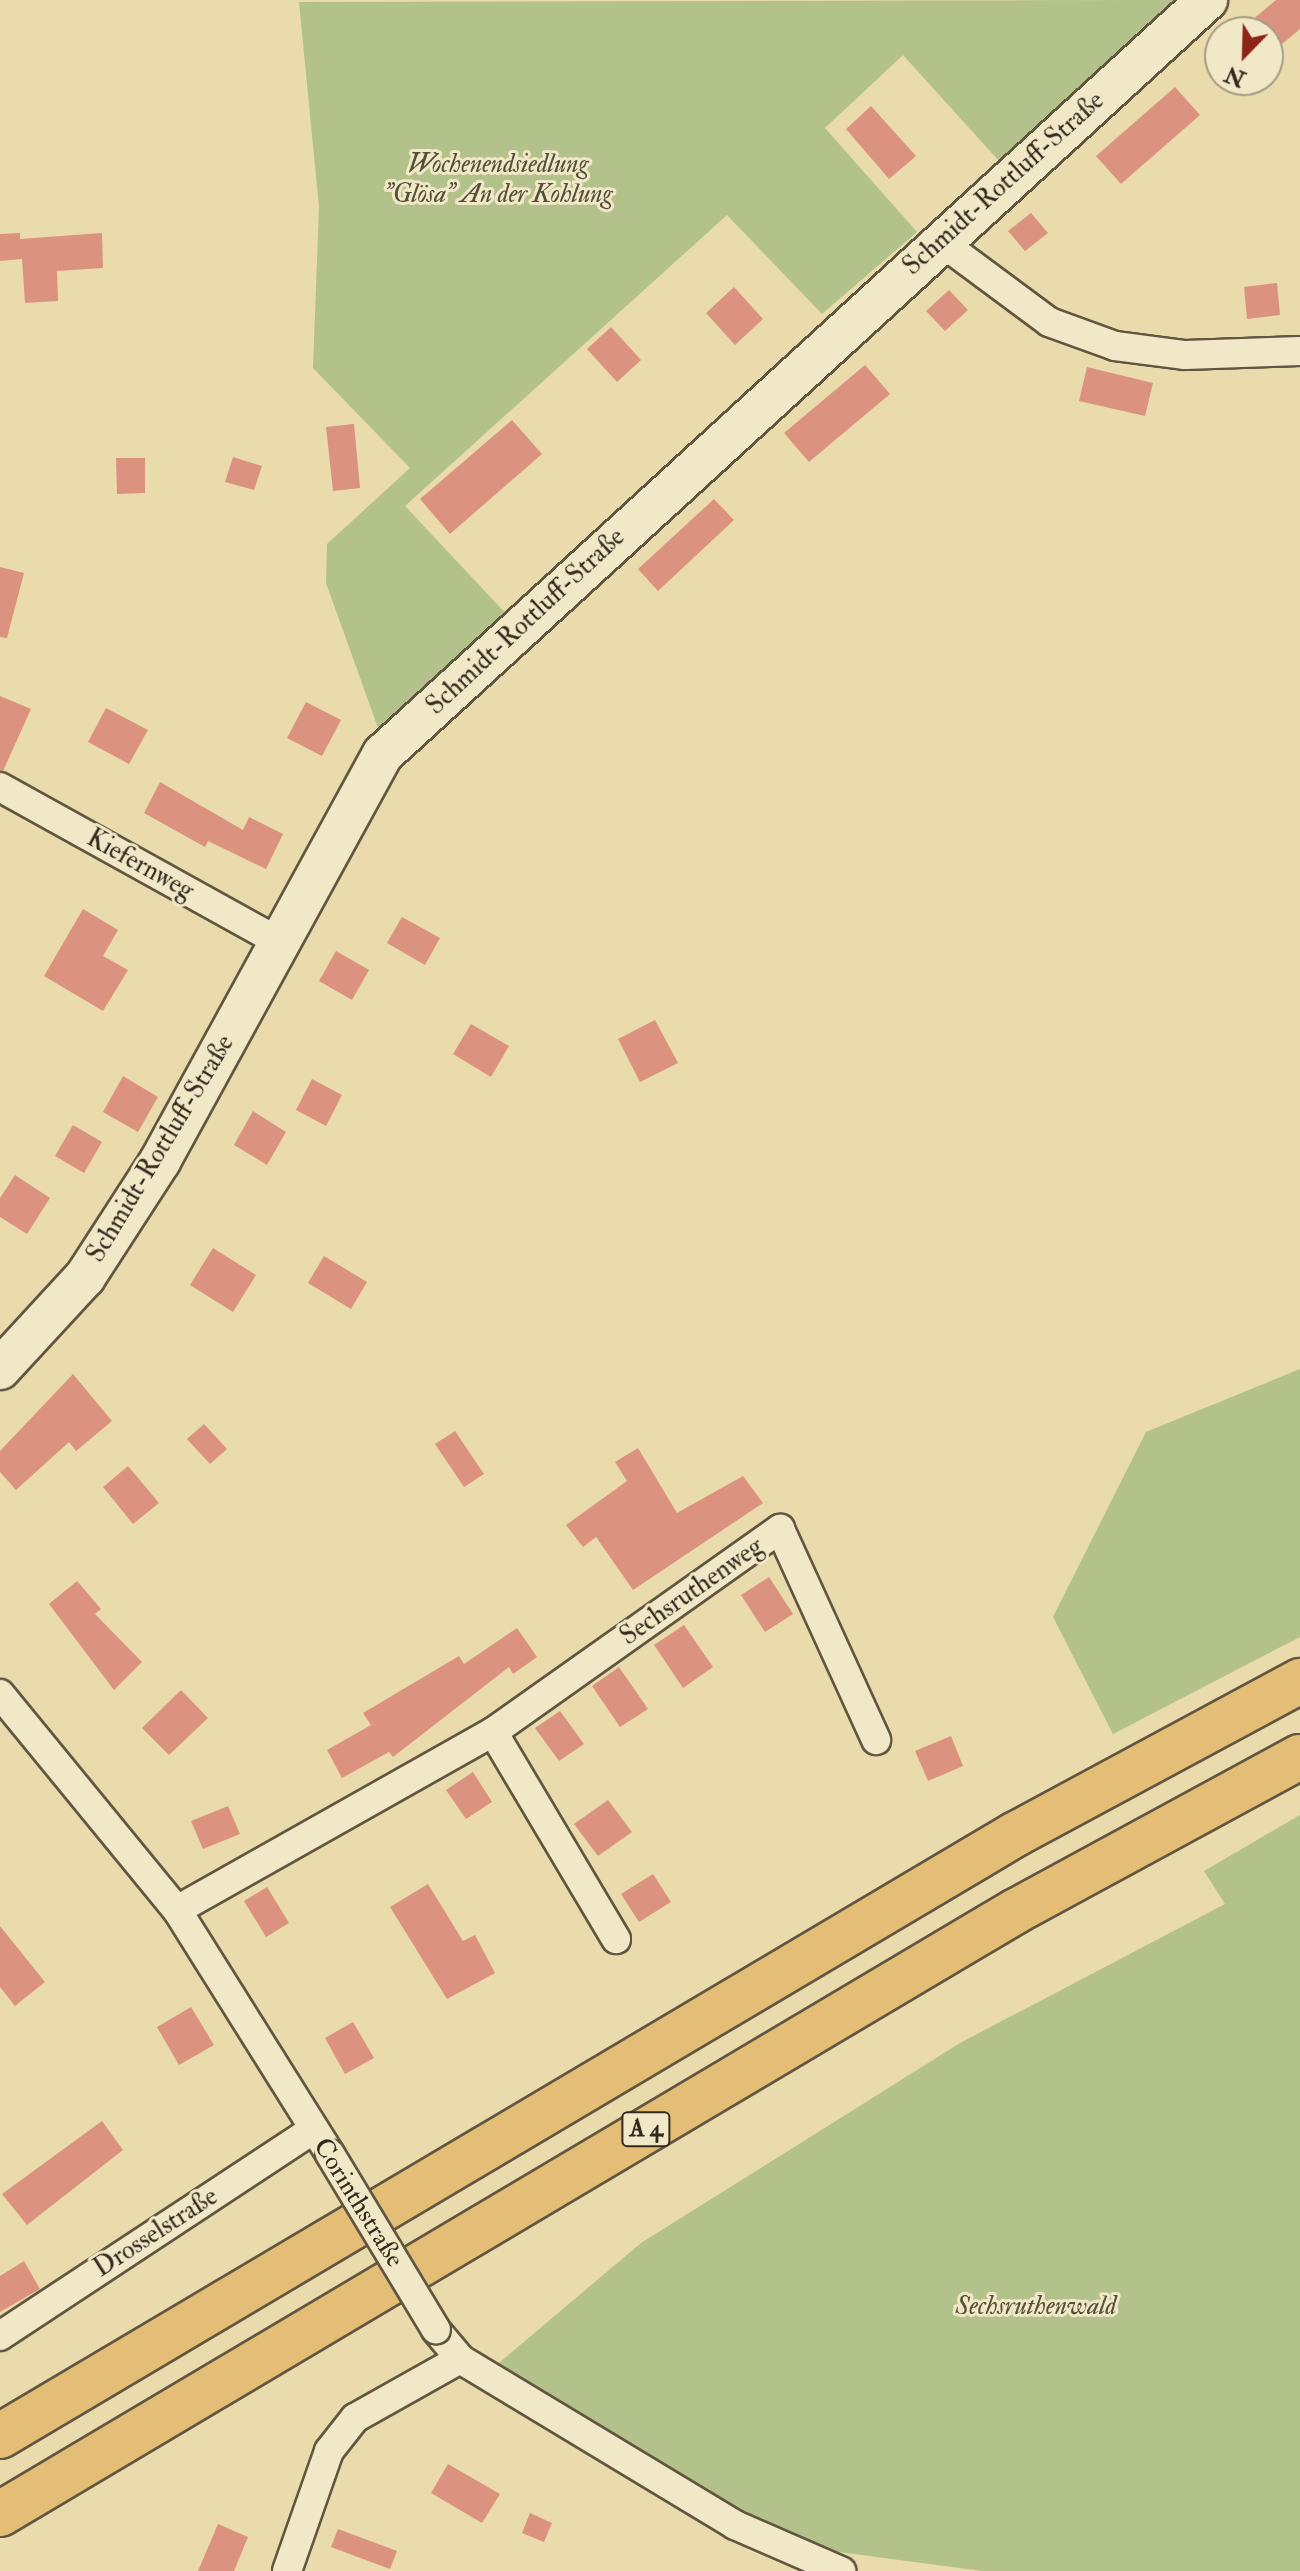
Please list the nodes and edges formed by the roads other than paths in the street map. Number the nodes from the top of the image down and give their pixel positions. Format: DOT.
graph roads {
  1 [pos="1207,0"];
  2 [pos="940,241"];
  3 [pos="1300,351"];
  4 [pos="0,787"];
  5 [pos="281,943"];
  6 [pos="0,1369"];
  7 [pos="1300,1681"];
  8 [pos="0,1694"];
  9 [pos="493,1732"];
  10 [pos="876,1740"];
  11 [pos="1300,1757"];
  12 [pos="177,1910"];
  13 [pos="616,1939"];
  14 [pos="313,2130"];
  15 [pos="0,2336"];
  16 [pos="460,2359"];
  17 [pos="0,2436"];
  18 [pos="0,2514"];
  19 [pos="287,2571"];
  20 [pos="841,2571"];
  1 -- 2 [label="street, Schmidt-Rottluff-Straße"];
  2 -- 3 [label="street"];
  2 -- 5 [label="street, Schmidt-Rottluff-Straße"];
  4 -- 5 [label="street, Kiefernweg"];
  5 -- 6 [label="street, Schmidt-Rottluff-Straße"];
  7 -- 17 [label="highway, A 4"];
  8 -- 12 [label="street, Corinthstraße"];
  9 -- 10 [label="street, Sechsruthenweg"];
  9 -- 12 [label="street, Sechsruthenweg"];
  9 -- 13 [label="street"];
  11 -- 18 [label="highway, A 4"];
  12 -- 14 [label="street, Corinthstraße"];
  14 -- 15 [label="street, Drosselstraße"];
  14 -- 16 [label="street, Corinthstraße, bridge"];
  16 -- 19 [label="street"];
  16 -- 20 [label="street, Corinthstraße"];
}
